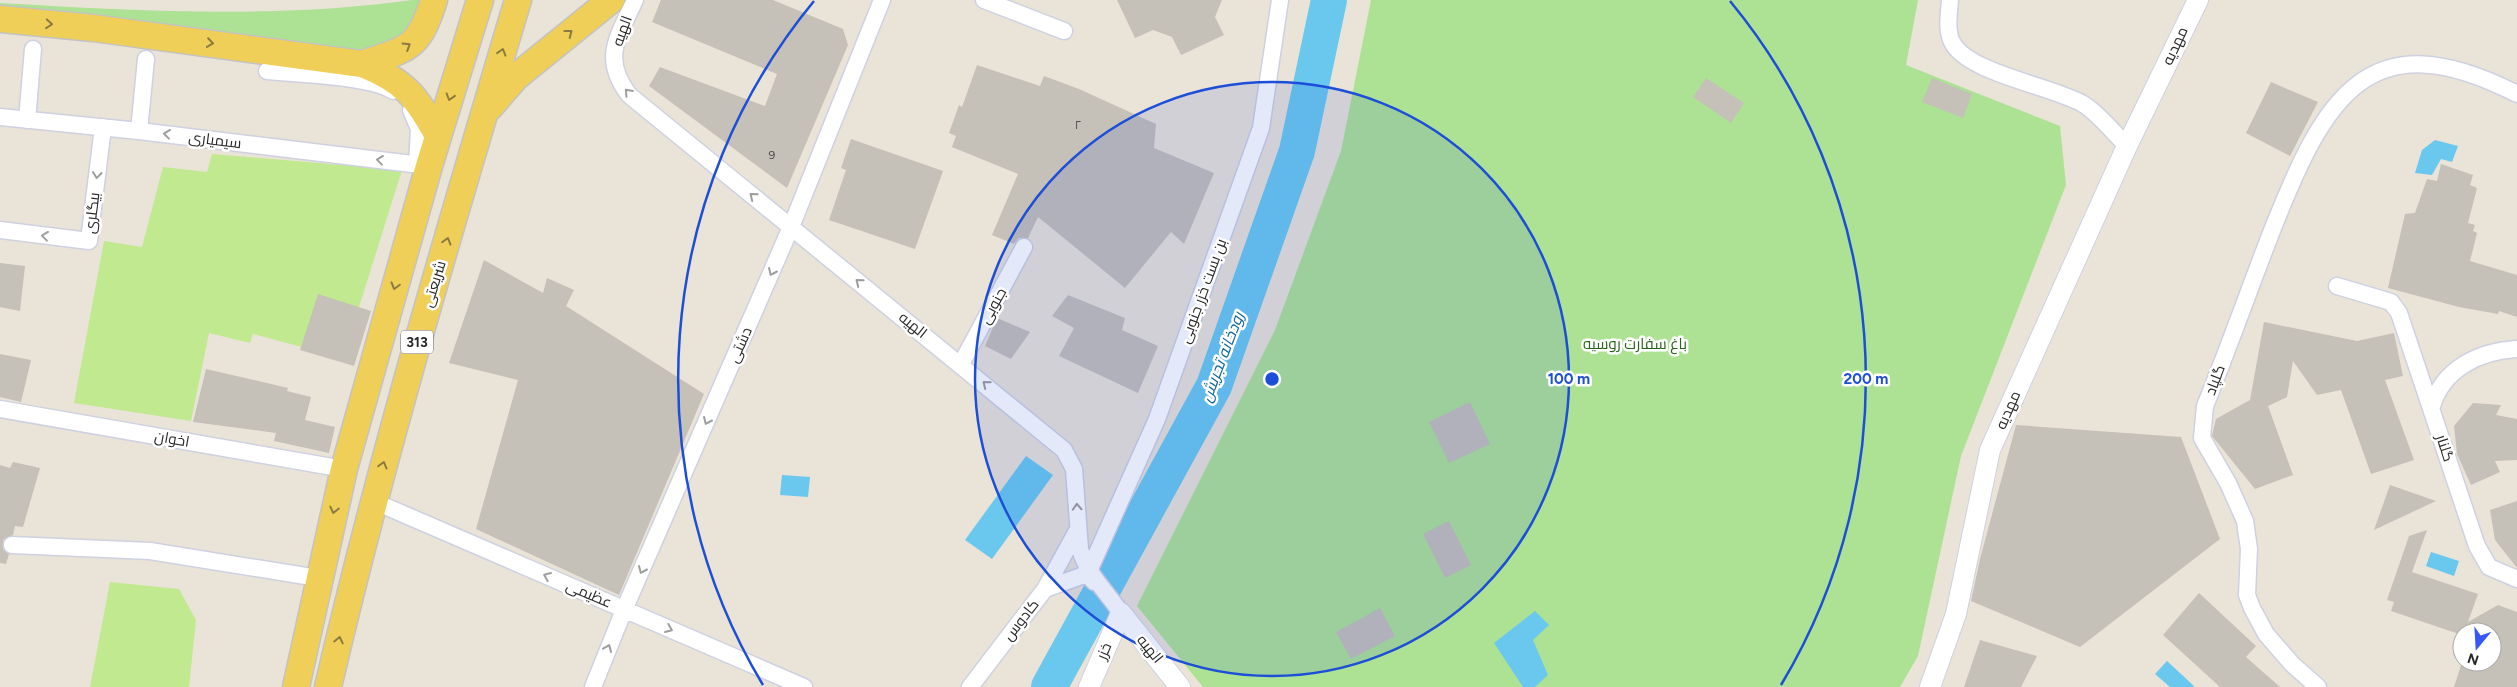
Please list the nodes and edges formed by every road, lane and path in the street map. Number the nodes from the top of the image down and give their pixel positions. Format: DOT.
graph roads {
  1 [pos="434,0"];
  2 [pos="480,0"];
  3 [pos="518,0"];
  4 [pos="611,0"];
  5 [pos="635,0"];
  6 [pos="882,0"];
  7 [pos="984,0"];
  8 [pos="1280,0"];
  9 [pos="1950,0"];
  10 [pos="2198,0"];
  11 [pos="0,19"];
  12 [pos="1064,31"];
  13 [pos="33,49"];
  14 [pos="146,60"];
  15 [pos="362,64"];
  16 [pos="268,71"];
  17 [pos="2517,93"];
  18 [pos="484,115"];
  19 [pos="0,117"];
  20 [pos="28,120"];
  21 [pos="103,127"];
  22 [pos="138,131"];
  23 [pos="438,136"];
  24 [pos="2127,146"];
  25 [pos="423,165"];
  26 [pos="791,227"];
  27 [pos="0,230"];
  28 [pos="1024,247"];
  29 [pos="2336,286"];
  30 [pos="2517,349"];
  31 [pos="961,364"];
  32 [pos="2432,406"];
  33 [pos="0,409"];
  34 [pos="344,469"];
  35 [pos="373,501"];
  36 [pos="1078,529"];
  37 [pos="12,545"];
  38 [pos="1088,572"];
  39 [pos="318,578"];
  40 [pos="2517,579"];
  41 [pos="1045,589"];
  42 [pos="624,610"];
  43 [pos="1121,614"];
  44 [pos="296,687"];
  45 [pos="328,687"];
  46 [pos="593,687"];
  47 [pos="804,687"];
  48 [pos="970,687"];
  49 [pos="1089,687"];
  50 [pos="1180,687"];
  51 [pos="1930,687"];
  52 [pos="2318,687"];
  15 -- 1 [label="main road, one-way"];
  2 -- 23 [label="main road, 313, one-way"];
  18 -- 3 [label="main road, شریعتی / 313, one-way"];
  18 -- 4 [label="main road, one-way"];
  26 -- 5 [label="street, الهیه, one-way"];
  6 -- 26 [label="street, دشتی"];
  7 -- 12 [label="street"];
  8 -- 38 [label="street, بن بست خزر جنوبی"];
  9 -- 24 [label="street"];
  10 -- 24 [label="street, مهدیه"];
  11 -- 15 [label="main road, one-way"];
  13 -- 20 [label="street"];
  14 -- 22 [label="street"];
  15 -- 23 [label="main road"];
  16 -- 25 [label="street"];
  17 -- 52 [label="street, گلپاد"];
  35 -- 18 [label="main road, شریعتی / 313, one-way"];
  19 -- 20 [label="street, سیمیاری"];
  20 -- 21 [label="street, سیمیاری"];
  21 -- 22 [label="street, سیمیاری"];
  21 -- 27 [label="street, بیگلری, one-way"];
  25 -- 22 [label="street, سیمیاری, one-way"];
  23 -- 25 [label="main road, 313"];
  24 -- 51 [label="street, مهدیه"];
  25 -- 34 [label="main road, 313, one-way"];
  31 -- 26 [label="street, الهیه, one-way"];
  26 -- 42 [label="street, دشتی, one-way"];
  28 -- 31 [label="street, جنوبی"];
  29 -- 32 [label="street, گلنار"];
  30 -- 32 [label="street"];
  36 -- 31 [label="street, الهیه, one-way"];
  32 -- 40 [label="street, گلنار"];
  33 -- 34 [label="street, اخوان"];
  34 -- 39 [label="main road, 313, one-way"];
  42 -- 35 [label="street, عظیمی, one-way"];
  45 -- 35 [label="main road, شریعتی / 313, one-way"];
  36 -- 38 [label="street, الهیه"];
  36 -- 41 [label="street"];
  37 -- 39 [label="street"];
  38 -- 41 [label="street, کادوس"];
  38 -- 43 [label="street, الهیه"];
  39 -- 44 [label="main road, 313"];
  41 -- 48 [label="street, کادوس"];
  46 -- 42 [label="street, دشتی, one-way"];
  42 -- 47 [label="street, عظیمی, one-way"];
  43 -- 49 [label="street, خزر"];
  43 -- 50 [label="street, الهیه"];
}
